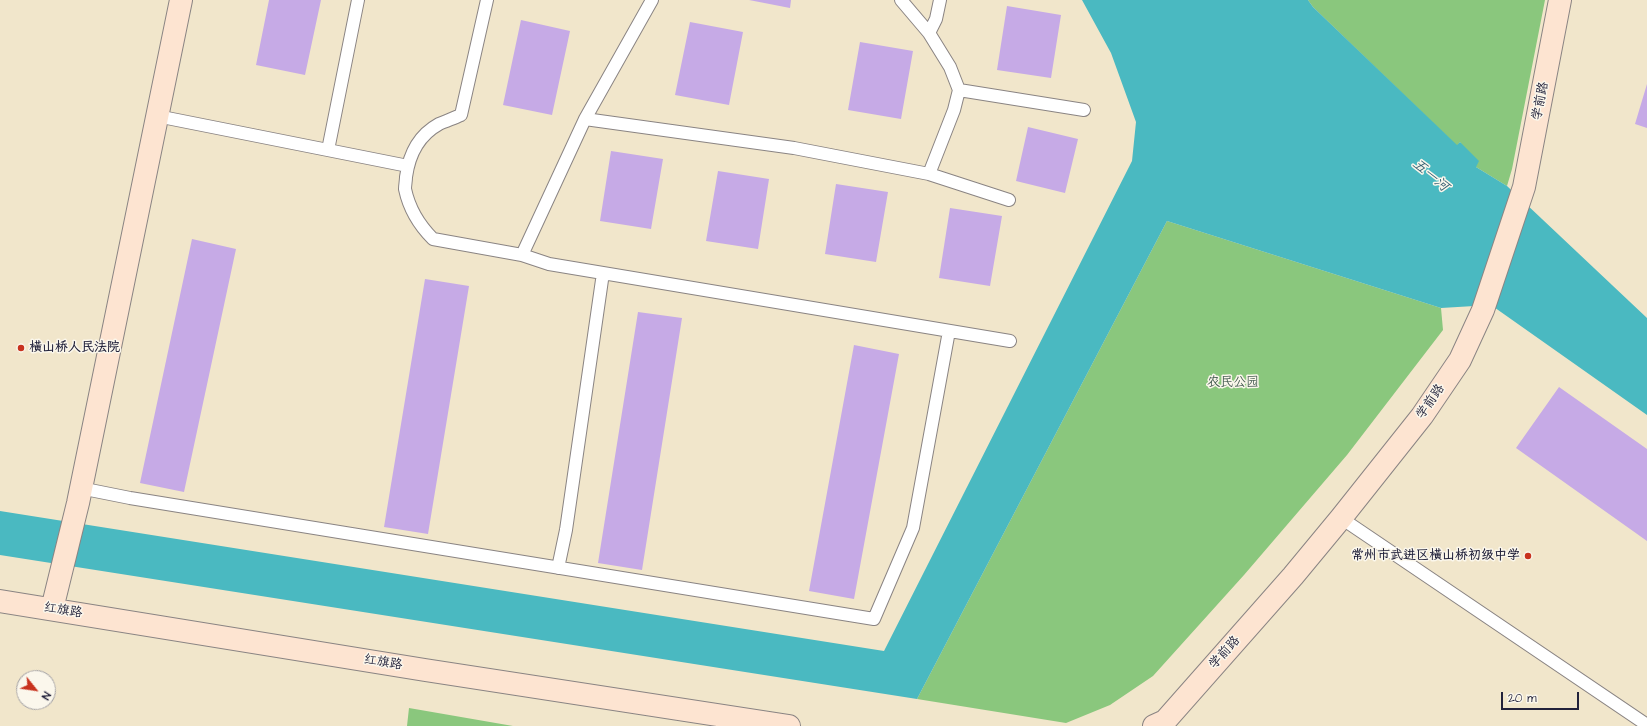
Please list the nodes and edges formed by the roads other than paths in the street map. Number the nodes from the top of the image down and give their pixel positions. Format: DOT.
graph roads {
  1 [pos="180,0"];
  2 [pos="358,0"];
  3 [pos="486,0"];
  4 [pos="652,0"];
  5 [pos="901,0"];
  6 [pos="940,0"];
  7 [pos="1560,0"];
  8 [pos="929,33"];
  9 [pos="959,90"];
  10 [pos="1084,110"];
  11 [pos="157,116"];
  12 [pos="585,120"];
  13 [pos="328,150"];
  14 [pos="408,166"];
  15 [pos="929,174"];
  16 [pos="1010,200"];
  17 [pos="522,255"];
  18 [pos="603,273"];
  19 [pos="949,331"];
  20 [pos="1010,341"];
  21 [pos="79,496"];
  22 [pos="1341,518"];
  23 [pos="558,568"];
  24 [pos="0,601"];
  25 [pos="52,609"];
  26 [pos="762,723"];
  27 [pos="1647,725"];
  28 [pos="789,726"];
  29 [pos="1154,726"];
  1 -- 11 [label="street"];
  2 -- 13 [label="lane"];
  3 -- 14 [label="lane"];
  4 -- 12 [label="lane"];
  5 -- 8 [label="lane"];
  6 -- 8 [label="lane"];
  7 -- 22 [label="street, 学前路"];
  8 -- 9 [label="lane"];
  9 -- 10 [label="lane"];
  9 -- 15 [label="lane"];
  11 -- 13 [label="lane"];
  11 -- 21 [label="street"];
  12 -- 15 [label="lane"];
  12 -- 17 [label="lane"];
  13 -- 14 [label="lane"];
  14 -- 17 [label="lane"];
  15 -- 16 [label="lane"];
  17 -- 18 [label="lane"];
  18 -- 19 [label="lane"];
  18 -- 23 [label="lane"];
  19 -- 20 [label="lane"];
  19 -- 23 [label="lane"];
  21 -- 23 [label="lane"];
  21 -- 25 [label="street"];
  22 -- 27 [label="lane"];
  22 -- 29 [label="street, 学前路"];
  24 -- 25 [label="street, 红旗路"];
  25 -- 26 [label="street, 红旗路"];
  26 -- 28 [label="street"];
}
